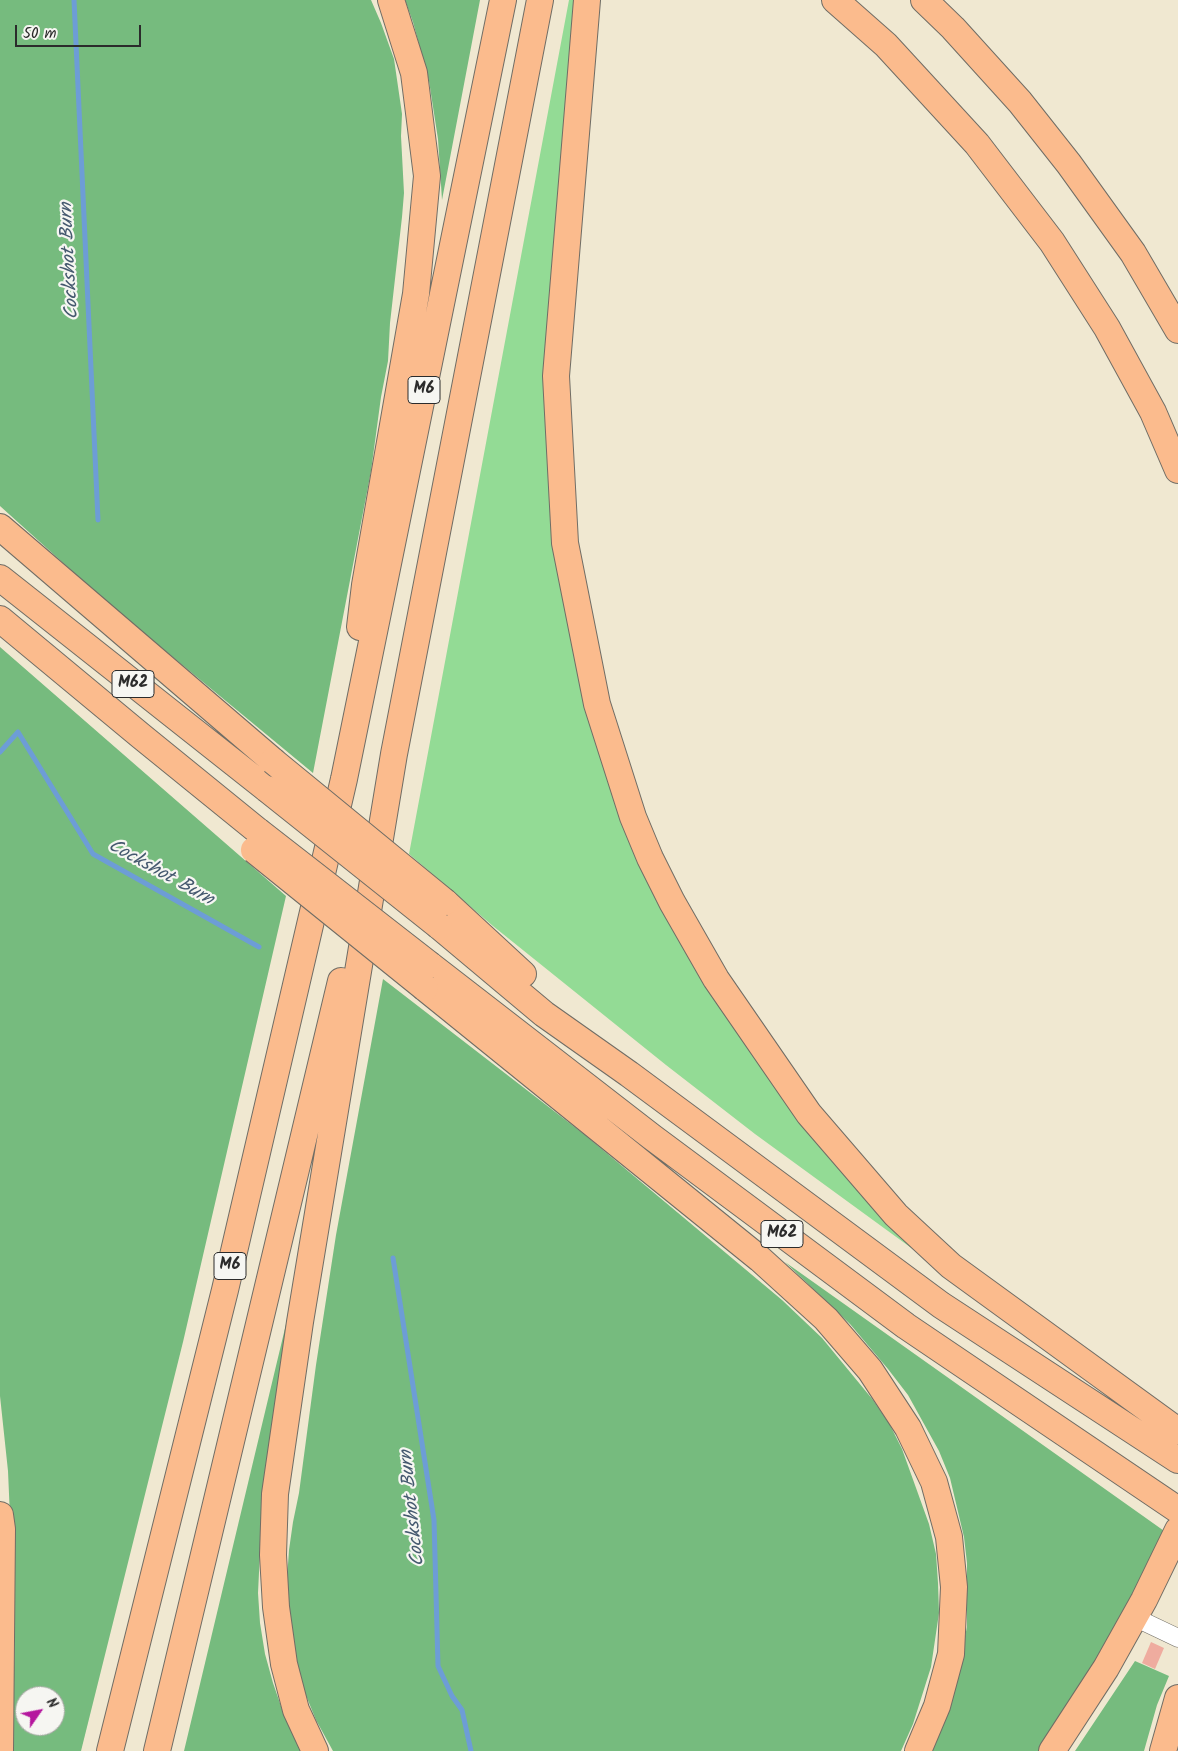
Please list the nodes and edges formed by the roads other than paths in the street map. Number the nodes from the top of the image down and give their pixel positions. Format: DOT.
graph roads {
  1 [pos="391,0"];
  2 [pos="503,0"];
  3 [pos="540,0"];
  4 [pos="587,0"];
  5 [pos="834,0"];
  6 [pos="924,0"];
  7 [pos="1178,330"];
  8 [pos="1178,470"];
  9 [pos="0,527"];
  10 [pos="0,578"];
  11 [pos="0,619"];
  12 [pos="394,754"];
  13 [pos="344,780"];
  14 [pos="442,914"];
  15 [pos="428,977"];
  16 [pos="1172,1441"];
  17 [pos="1178,1510"];
  18 [pos="0,1515"];
  19 [pos="1178,1530"];
  20 [pos="1134,1617"];
  21 [pos="1178,1638"];
  22 [pos="1178,1698"];
  23 [pos="0,1751"];
  24 [pos="110,1751"];
  25 [pos="157,1751"];
  26 [pos="315,1751"];
  27 [pos="918,1751"];
  28 [pos="1052,1751"];
  29 [pos="1164,1751"];
  1 -- 13 [label="highway"];
  2 -- 13 [label="highway, M6"];
  3 -- 12 [label="highway, M6"];
  4 -- 16 [label="highway"];
  5 -- 8 [label="highway"];
  6 -- 7 [label="highway"];
  9 -- 14 [label="highway, bridge"];
  10 -- 14 [label="highway, M62, bridge"];
  11 -- 15 [label="highway, M62, bridge"];
  12 -- 25 [label="highway, M6"];
  12 -- 26 [label="highway"];
  13 -- 24 [label="highway, M6"];
  14 -- 16 [label="highway, M62"];
  15 -- 17 [label="highway, M62"];
  15 -- 27 [label="highway"];
  18 -- 23 [label="highway"];
  19 -- 20 [label="highway"];
  20 -- 21 [label="lane"];
  20 -- 28 [label="highway"];
  22 -- 29 [label="highway"];
}
